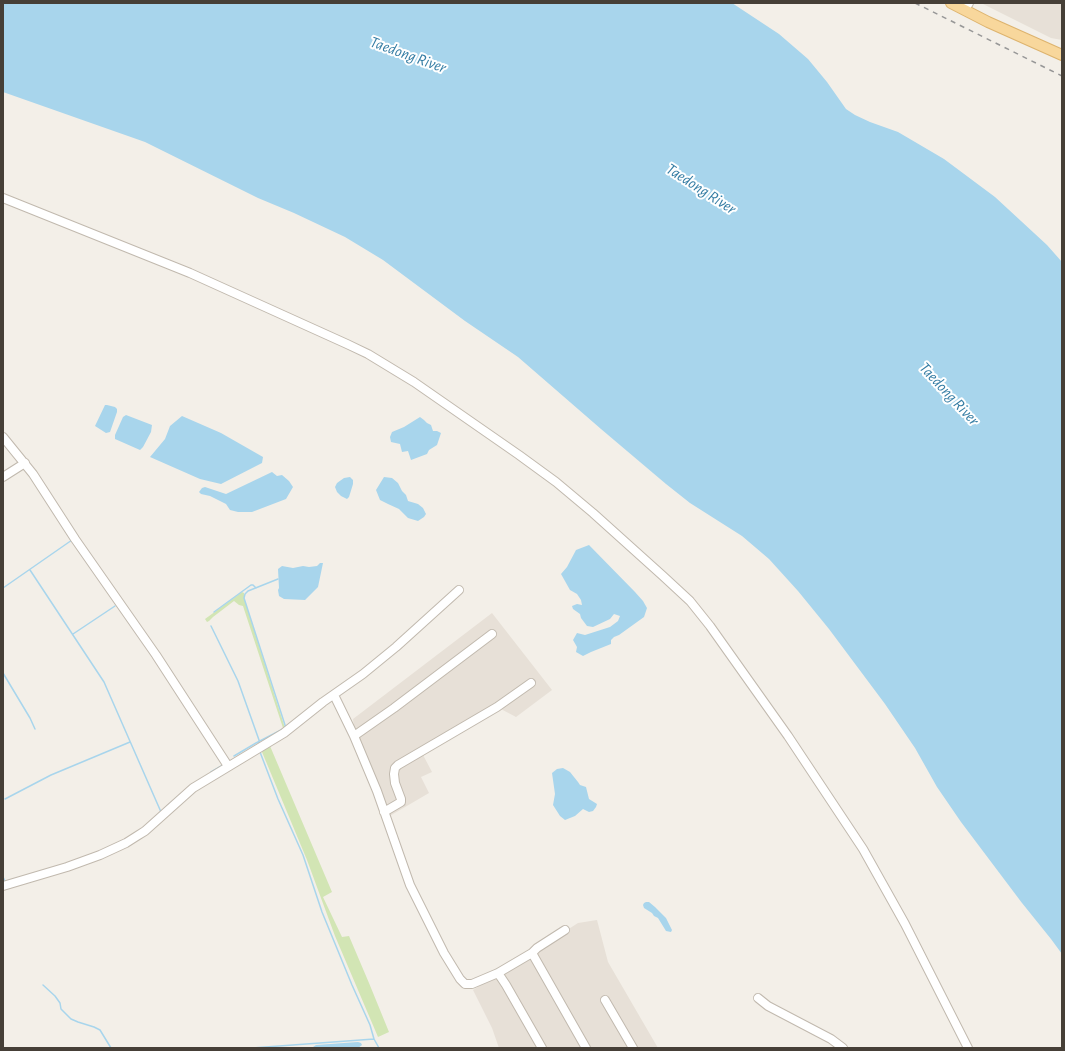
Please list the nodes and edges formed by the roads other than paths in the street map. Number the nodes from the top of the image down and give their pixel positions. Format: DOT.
graph roads {
  1 [pos="951,3"];
  2 [pos="967,7"];
  3 [pos="1062,55"];
  4 [pos="3,198"];
  5 [pos="3,437"];
  6 [pos="25,463"];
  7 [pos="3,477"];
  8 [pos="459,590"];
  9 [pos="492,634"];
  10 [pos="531,683"];
  11 [pos="334,694"];
  12 [pos="354,736"];
  13 [pos="228,766"];
  14 [pos="384,812"];
  15 [pos="3,886"];
  16 [pos="565,930"];
  17 [pos="532,953"];
  18 [pos="498,973"];
  19 [pos="758,998"];
  20 [pos="605,1000"];
  21 [pos="542,1048"];
  22 [pos="586,1048"];
  23 [pos="633,1048"];
  24 [pos="843,1048"];
  25 [pos="968,1048"];
  1 -- 2 [label="main road"];
  2 -- 3 [label="main road"];
  4 -- 25 [label="street"];
  5 -- 6 [label="street"];
  6 -- 7 [label="street"];
  6 -- 13 [label="street"];
  8 -- 11 [label="street"];
  9 -- 12 [label="street"];
  10 -- 14 [label="street"];
  11 -- 12 [label="street"];
  11 -- 13 [label="street"];
  12 -- 14 [label="street"];
  13 -- 15 [label="street"];
  14 -- 18 [label="street"];
  16 -- 17 [label="street"];
  17 -- 18 [label="street"];
  17 -- 22 [label="street"];
  18 -- 21 [label="street"];
  19 -- 24 [label="street"];
  20 -- 23 [label="street"];
}
